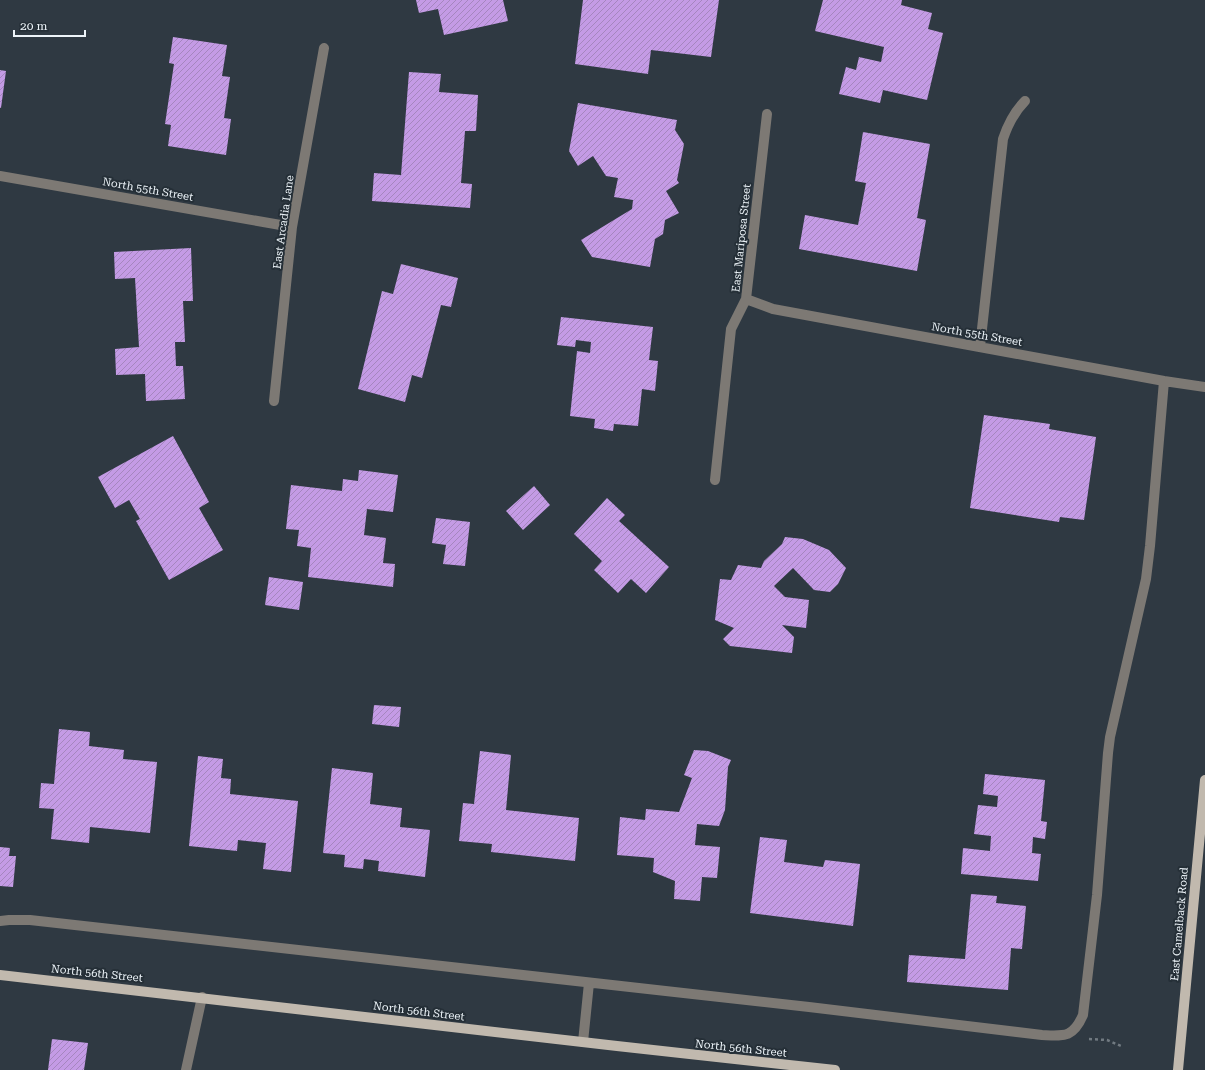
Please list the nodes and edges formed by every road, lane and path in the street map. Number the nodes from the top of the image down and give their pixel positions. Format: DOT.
graph roads {
  1 [pos="324,48"];
  2 [pos="1025,101"];
  3 [pos="767,114"];
  4 [pos="0,176"];
  5 [pos="292,226"];
  6 [pos="746,299"];
  7 [pos="980,347"];
  8 [pos="1164,381"];
  9 [pos="1205,387"];
  10 [pos="274,401"];
  11 [pos="715,480"];
  12 [pos="1205,780"];
  13 [pos="0,921"];
  14 [pos="0,975"];
  15 [pos="589,983"];
  16 [pos="202,997"];
  17 [pos="1078,1026"];
  18 [pos="583,1042"];
  19 [pos="1121,1046"];
  20 [pos="186,1070"];
  21 [pos="835,1070"];
  22 [pos="1178,1070"];
  1 -- 5 [label="street, East Arcadia Lane"];
  2 -- 7 [label="street"];
  3 -- 6 [label="street, East Mariposa Street"];
  4 -- 5 [label="street, North 55th Street"];
  5 -- 10 [label="street, East Arcadia Lane"];
  6 -- 7 [label="street, North 55th Street"];
  6 -- 11 [label="street, East Mariposa Street"];
  7 -- 8 [label="street, North 55th Street"];
  8 -- 9 [label="street, North 55th Street"];
  8 -- 17 [label="street"];
  12 -- 22 [label="main road, East Camelback Road"];
  13 -- 15 [label="street"];
  14 -- 16 [label="main road, North 56th Street"];
  15 -- 17 [label="street"];
  15 -- 18 [label="street"];
  16 -- 18 [label="main road, North 56th Street"];
  16 -- 20 [label="street"];
  17 -- 19 [label="path"];
  18 -- 21 [label="main road, North 56th Street"];
}
